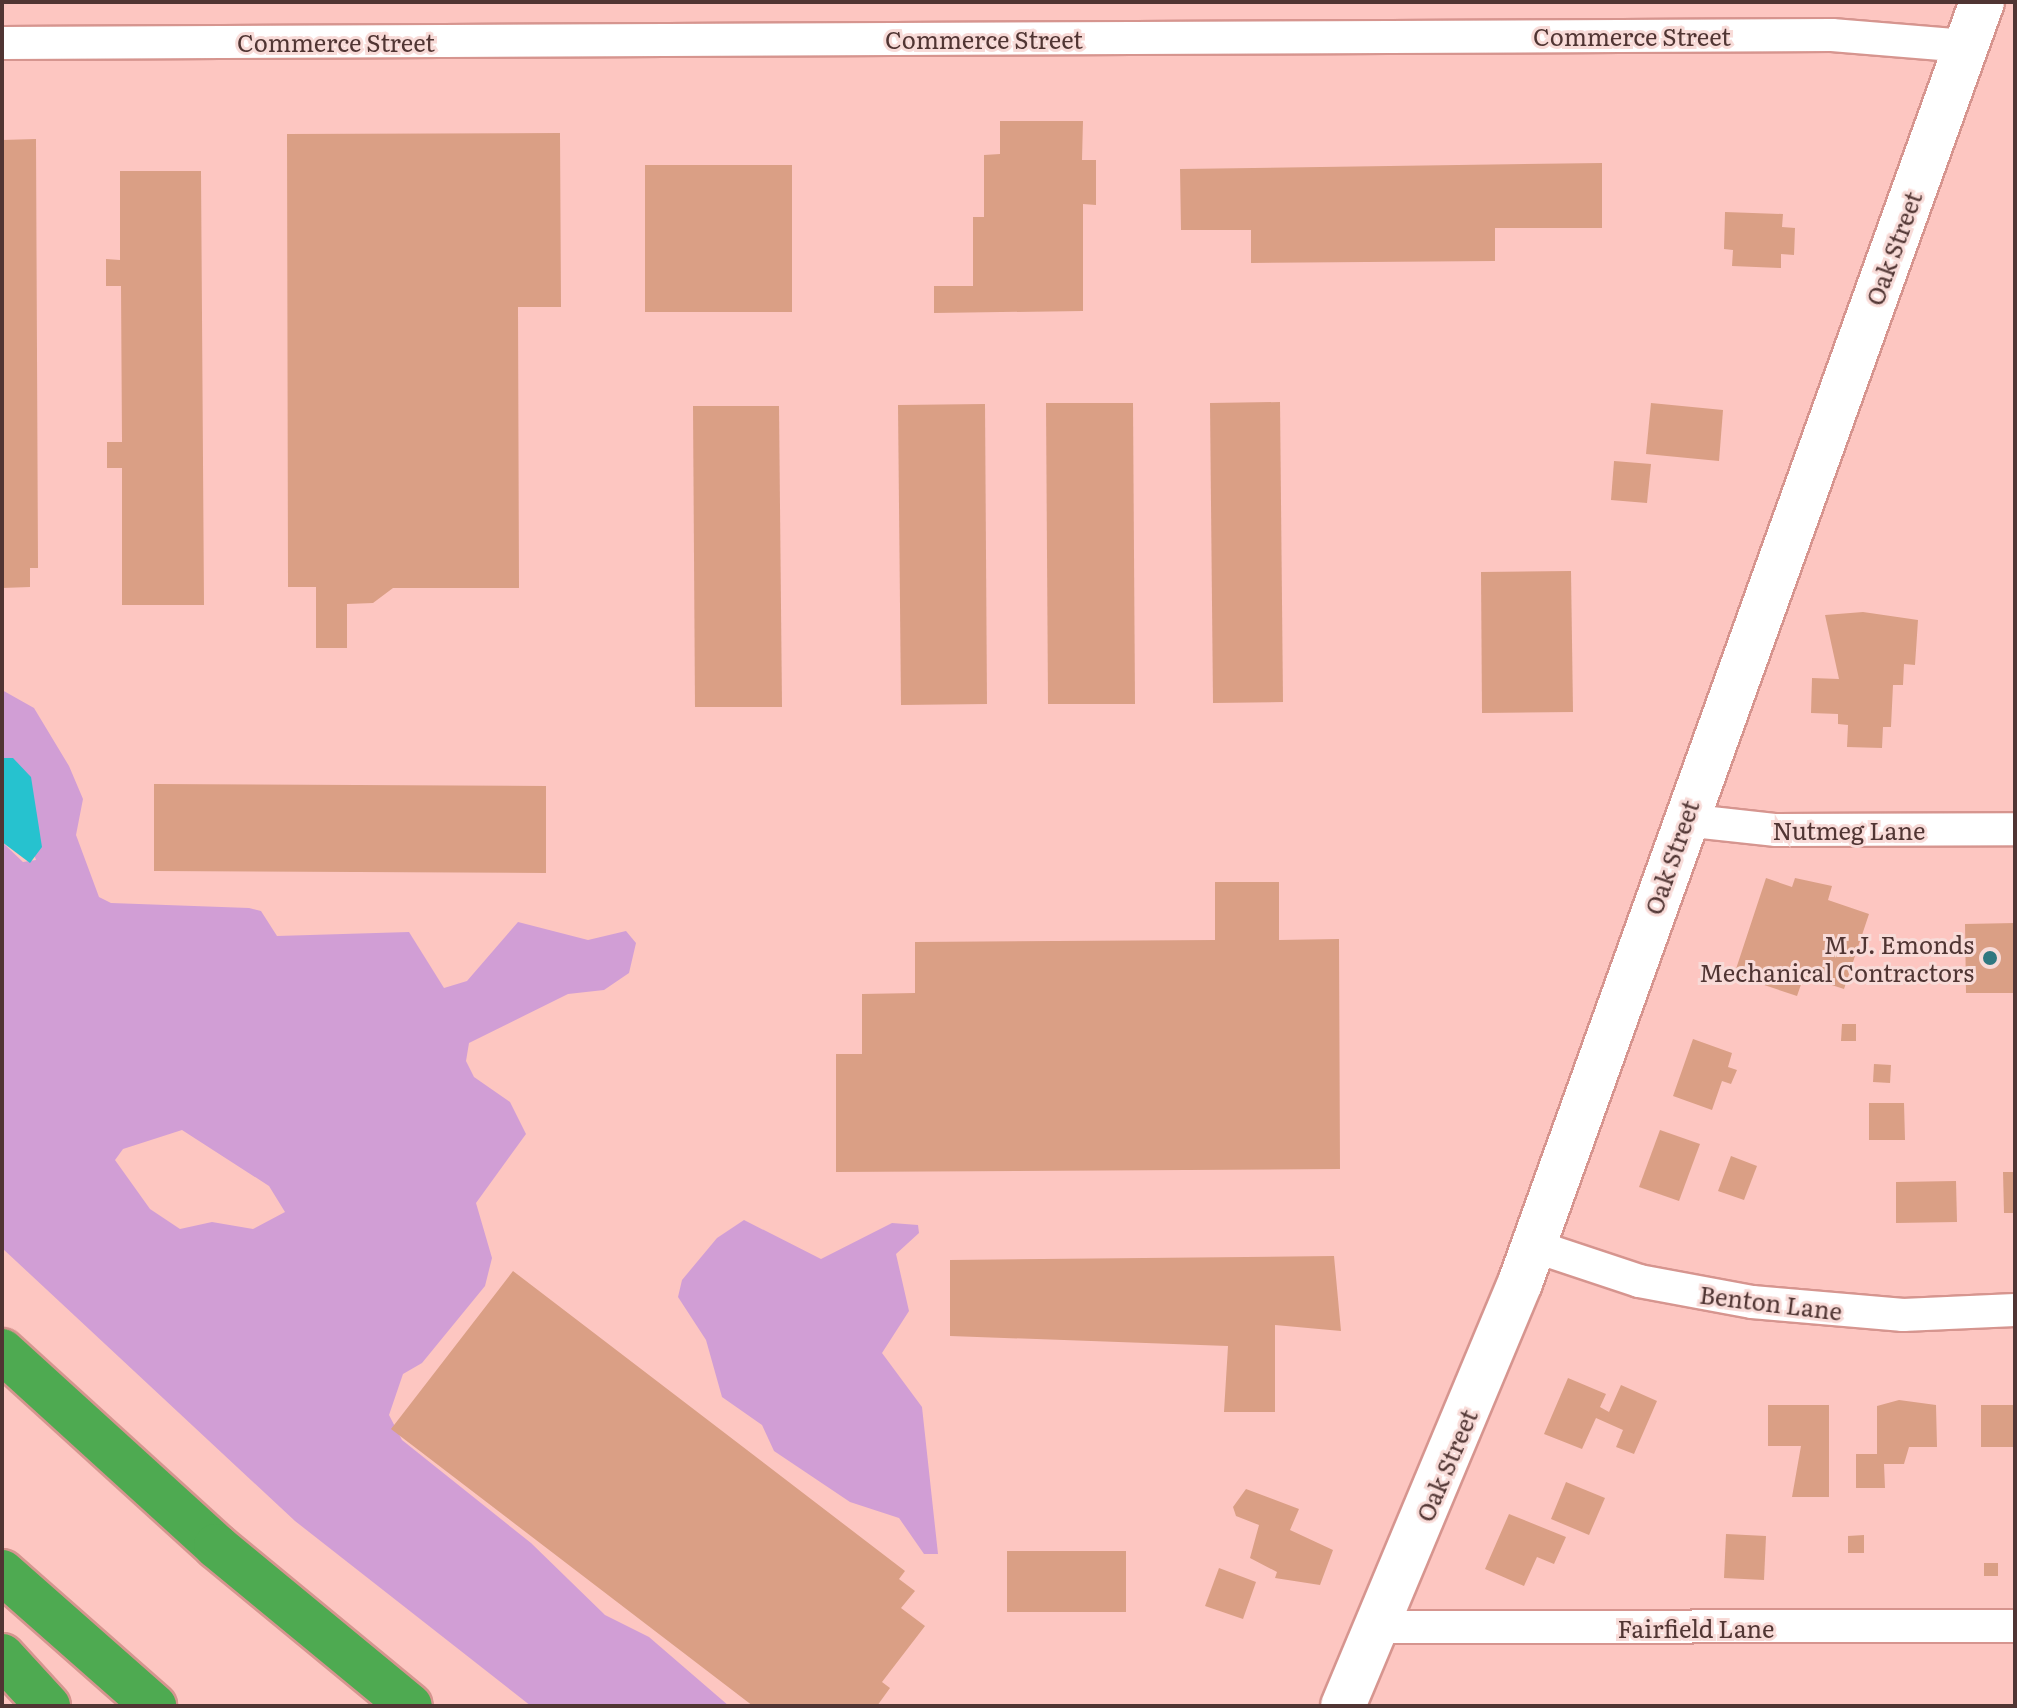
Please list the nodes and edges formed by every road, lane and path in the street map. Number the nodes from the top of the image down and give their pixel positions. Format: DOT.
graph roads {
  1 [pos="1982,2"];
  2 [pos="2,43"];
  3 [pos="1966,46"];
  4 [pos="1684,820"];
  5 [pos="2015,829"];
  6 [pos="1534,1246"];
  7 [pos="2015,1310"];
  8 [pos="2,1351"];
  9 [pos="2,1572"];
  10 [pos="2015,1626"];
  11 [pos="1377,1627"];
  12 [pos="2,1656"];
  13 [pos="48,1706"];
  14 [pos="154,1706"];
  15 [pos="410,1706"];
  16 [pos="1343,1706"];
  1 -- 3 [label="street, Oak Street"];
  2 -- 3 [label="street, Commerce Street"];
  3 -- 4 [label="street, Oak Street"];
  4 -- 5 [label="street, Nutmeg Lane"];
  4 -- 6 [label="street, Oak Street"];
  6 -- 7 [label="street, Benton Lane"];
  6 -- 11 [label="street, Oak Street"];
  8 -- 15 [label="highway"];
  9 -- 14 [label="highway"];
  10 -- 11 [label="street, Fairfield Lane"];
  11 -- 16 [label="street, Oak Street"];
  12 -- 13 [label="highway"];
}
